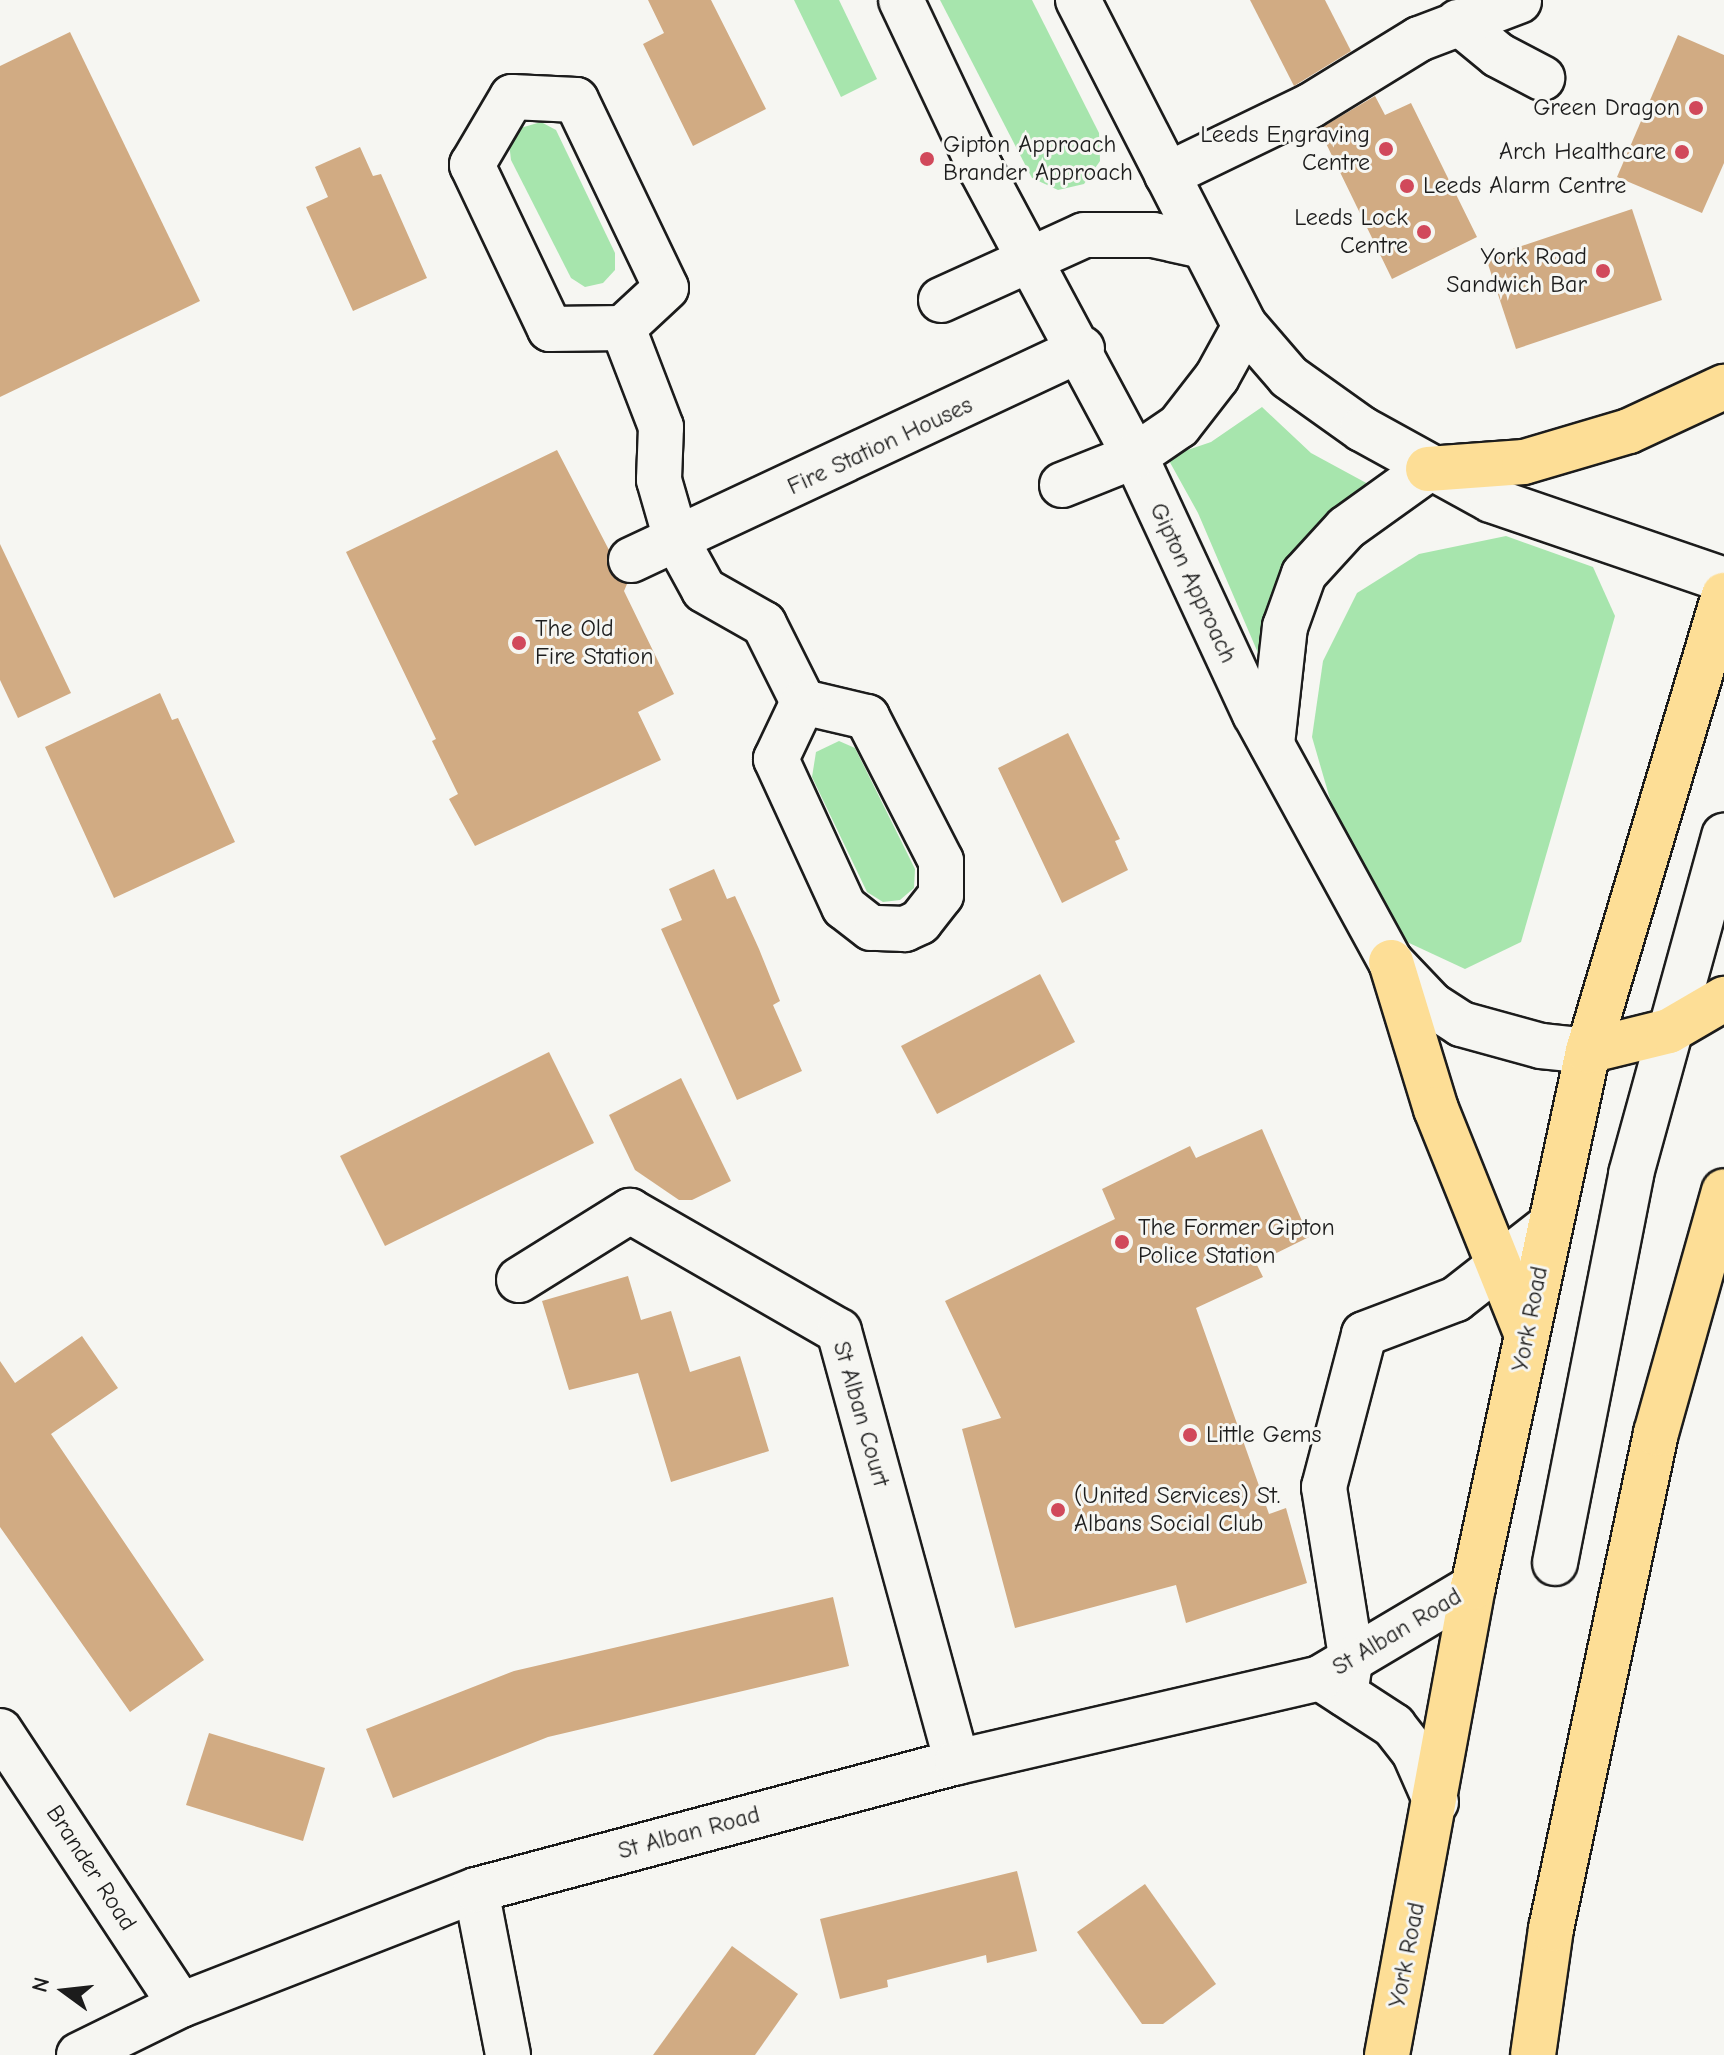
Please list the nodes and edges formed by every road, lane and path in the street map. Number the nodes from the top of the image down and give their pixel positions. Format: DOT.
graph roads {
  1 [pos="901,0"];
  2 [pos="1078,0"];
  3 [pos="1519,1"];
  4 [pos="1458,22"];
  5 [pos="1542,78"];
  6 [pos="1167,175"];
  7 [pos="1203,246"];
  8 [pos="1032,257"];
  9 [pos="941,300"];
  10 [pos="1245,326"];
  11 [pos="623,328"];
  12 [pos="1082,349"];
  13 [pos="1724,387"];
  14 [pos="1135,456"];
  15 [pos="1428,469"];
  16 [pos="1062,485"];
  17 [pos="676,539"];
  18 [pos="631,560"];
  19 [pos="1724,580"];
  20 [pos="1724,595"];
  21 [pos="803,702"];
  22 [pos="1272,744"];
  23 [pos="1724,836"];
  24 [pos="1391,962"];
  25 [pos="1724,999"];
  26 [pos="1669,1031"];
  27 [pos="1588,1051"];
  28 [pos="1724,1191"];
  29 [pos="1547,1228"];
  30 [pos="1501,1268"];
  31 [pos="519,1280"];
  32 [pos="1527,1335"];
  33 [pos="1555,1563"];
  34 [pos="1473,1587"];
  35 [pos="1339,1676"];
  36 [pos="0,1731"];
  37 [pos="957,1762"];
  38 [pos="1436,1802"];
  39 [pos="476,1890"];
  40 [pos="181,2005"];
  41 [pos="79,2055"];
  42 [pos="508,2055"];
  43 [pos="1387,2055"];
  44 [pos="1533,2055"];
  1 -- 8 [label="street, Gipton Approach"];
  2 -- 6 [label="street"];
  3 -- 4 [label="street"];
  4 -- 5 [label="street"];
  4 -- 6 [label="street"];
  6 -- 7 [label="street"];
  7 -- 8 [label="street"];
  7 -- 10 [label="street"];
  8 -- 9 [label="street"];
  8 -- 12 [label="street, Gipton Approach"];
  10 -- 14 [label="street"];
  10 -- 15 [label="street"];
  11 -- 11 [label="street"];
  11 -- 17 [label="street"];
  12 -- 14 [label="street, Gipton Approach"];
  12 -- 17 [label="street, Fire Station Houses"];
  13 -- 15 [label="highway"];
  14 -- 16 [label="street"];
  14 -- 22 [label="street, Gipton Approach"];
  15 -- 19 [label="street"];
  15 -- 22 [label="street"];
  17 -- 18 [label="street, Fire Station Houses"];
  17 -- 21 [label="street"];
  20 -- 27 [label="highway, York Road"];
  21 -- 21 [label="street"];
  22 -- 24 [label="street, Gipton Approach"];
  23 -- 26 [label="street"];
  24 -- 27 [label="street, Gipton Approach"];
  24 -- 30 [label="highway"];
  25 -- 26 [label="highway"];
  26 -- 27 [label="highway"];
  26 -- 33 [label="street"];
  27 -- 29 [label="highway, York Road"];
  28 -- 44 [label="highway"];
  29 -- 30 [label="street"];
  29 -- 32 [label="highway, York Road"];
  30 -- 32 [label="highway"];
  30 -- 35 [label="street"];
  31 -- 37 [label="street, St Alban Court"];
  32 -- 34 [label="highway, York Road"];
  34 -- 35 [label="street, St Alban Road"];
  34 -- 38 [label="highway, York Road"];
  35 -- 37 [label="street, St Alban Road"];
  35 -- 38 [label="street, St Alban Road"];
  36 -- 40 [label="street, Brander Road"];
  37 -- 39 [label="street, St Alban Road"];
  38 -- 43 [label="highway, York Road"];
  39 -- 40 [label="street, St Alban Road"];
  39 -- 42 [label="street"];
  40 -- 41 [label="street, St Alban Road"];
}
